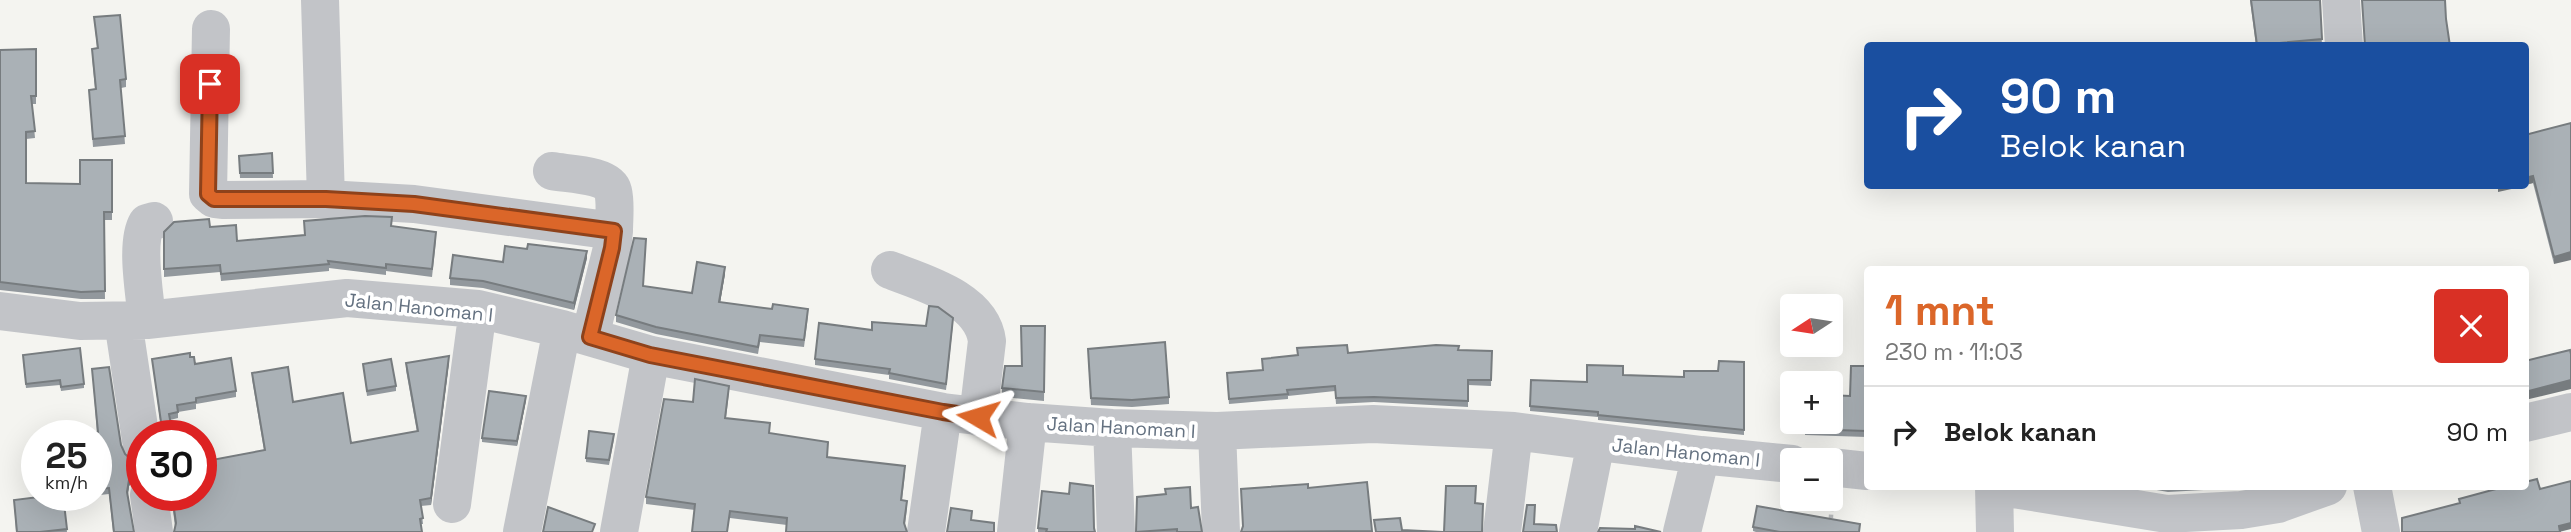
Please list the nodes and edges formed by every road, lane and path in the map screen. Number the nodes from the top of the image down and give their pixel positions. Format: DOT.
graph roads {
  1 [pos="320,0"];
  2 [pos="2341,0"];
  3 [pos="211,29"];
  4 [pos="2344,42"];
  5 [pos="552,171"];
  6 [pos="326,199"];
  7 [pos="155,221"];
  8 [pos="614,231"];
  9 [pos="890,270"];
  10 [pos="478,309"];
  11 [pos="0,311"];
  12 [pos="135,321"];
  13 [pos="576,333"];
  14 [pos="650,355"];
  15 [pos="2571,412"];
  16 [pos="961,415"];
  17 [pos="140,420"];
  18 [pos="1028,422"];
  19 [pos="2529,422"];
  20 [pos="1112,428"];
  21 [pos="1217,431"];
  22 [pos="1514,431"];
  23 [pos="1596,442"];
  24 [pos="1702,455"];
  25 [pos="1780,463"];
  26 [pos="1843,468"];
  27 [pos="1864,471"];
  28 [pos="1995,490"];
  29 [pos="2014,490"];
  30 [pos="2322,490"];
  31 [pos="2373,490"];
  32 [pos="452,503"];
  33 [pos="151,511"];
  34 [pos="2279,518"];
  35 [pos="2167,523"];
  36 [pos="154,532"];
  37 [pos="522,532"];
  38 [pos="619,532"];
  39 [pos="926,532"];
  40 [pos="1016,532"];
  41 [pos="1116,532"];
  42 [pos="1221,532"];
  43 [pos="1502,532"];
  44 [pos="1578,532"];
  45 [pos="1682,532"];
  46 [pos="1995,532"];
  47 [pos="2381,532"];
  1 -- 6 [label="street"];
  2 -- 4 [label="street"];
  3 -- 6 [label="street"];
  5 -- 8 [label="street"];
  6 -- 8 [label="street"];
  7 -- 12 [label="street"];
  8 -- 13 [label="street"];
  9 -- 16 [label="street"];
  10 -- 12 [label="street, Jalan Hanoman I"];
  10 -- 13 [label="street, Jalan Hanoman I"];
  10 -- 32 [label="street"];
  11 -- 12 [label="street, Jalan Hanoman I"];
  12 -- 17 [label="street"];
  13 -- 14 [label="street, Jalan Hanoman I"];
  13 -- 37 [label="street"];
  14 -- 16 [label="street, Jalan Hanoman I"];
  14 -- 38 [label="street"];
  15 -- 19 [label="street"];
  16 -- 18 [label="street, Jalan Hanoman I"];
  16 -- 39 [label="street"];
  18 -- 20 [label="street, Jalan Hanoman I"];
  18 -- 40 [label="street"];
  20 -- 21 [label="street, Jalan Hanoman I"];
  20 -- 41 [label="street"];
  21 -- 22 [label="street, Jalan Hanoman I"];
  21 -- 42 [label="street"];
  22 -- 23 [label="street, Jalan Hanoman I"];
  22 -- 43 [label="street"];
  23 -- 24 [label="street, Jalan Hanoman I"];
  23 -- 44 [label="street"];
  24 -- 25 [label="street, Jalan Hanoman I"];
  24 -- 45 [label="street"];
  26 -- 27 [label="street"];
  28 -- 46 [label="street"];
  29 -- 35 [label="street"];
  30 -- 34 [label="street"];
  31 -- 47 [label="street"];
  33 -- 36 [label="street"];
  34 -- 35 [label="street"];
}
